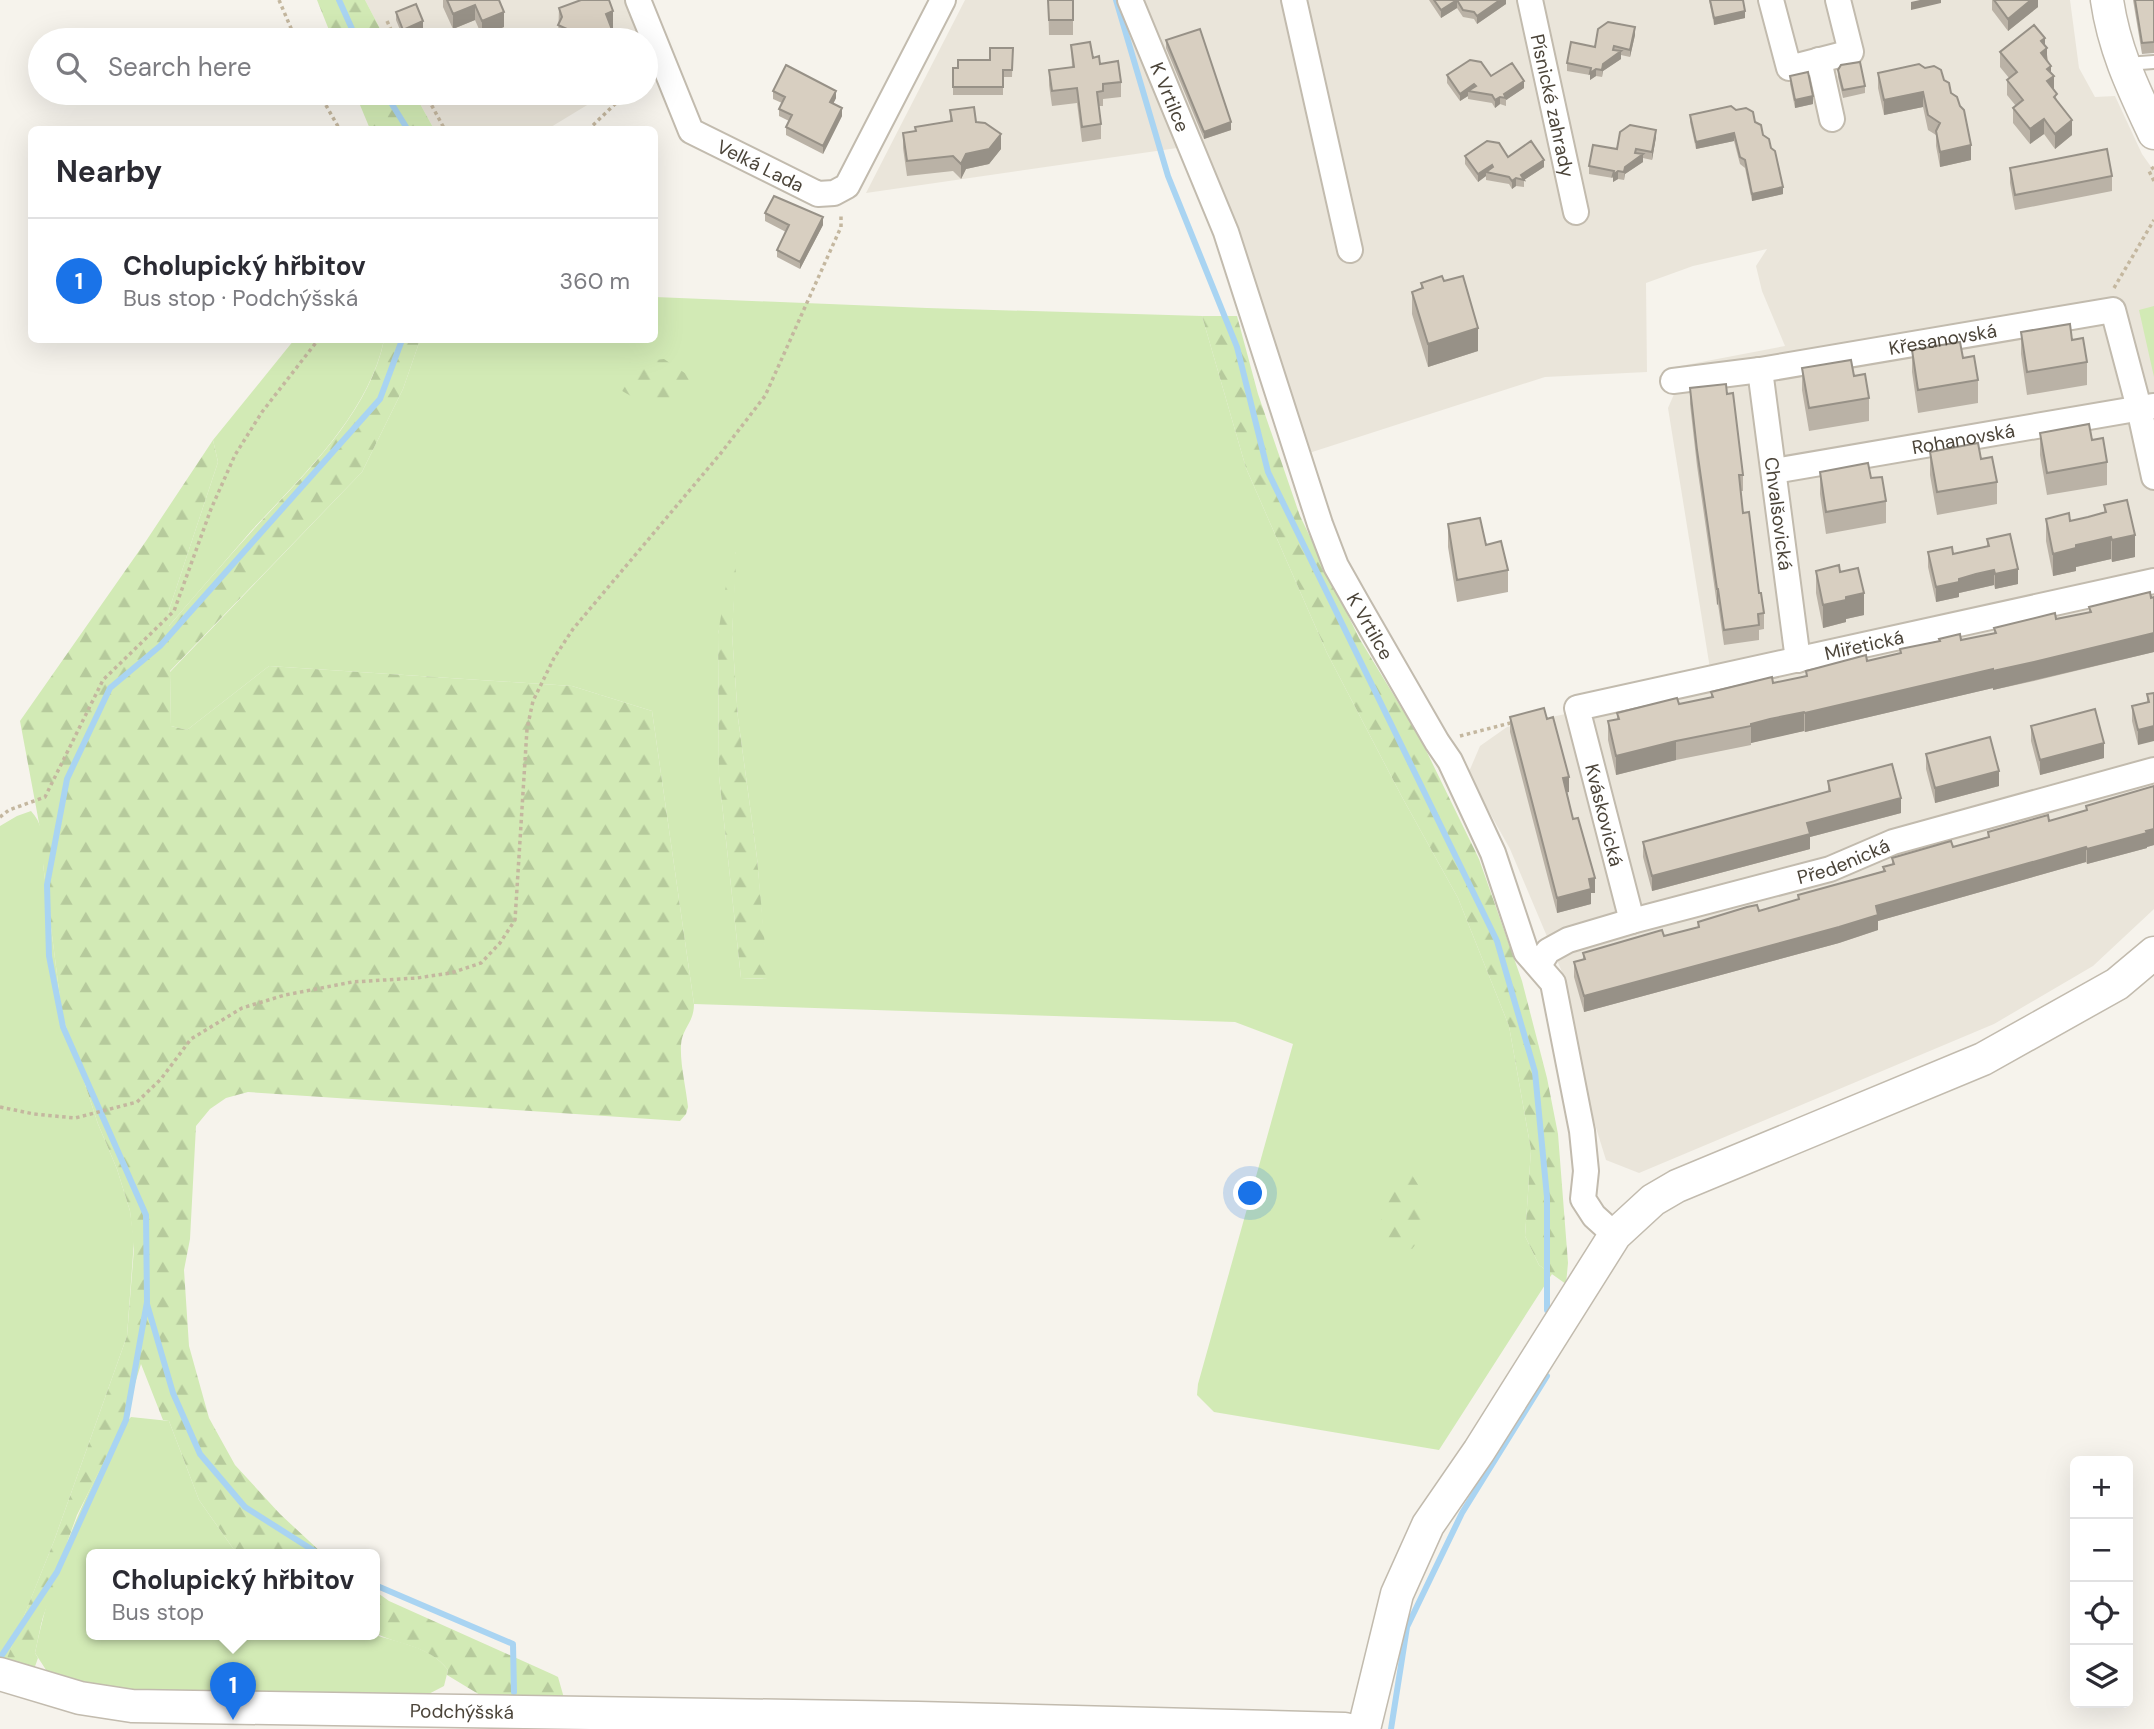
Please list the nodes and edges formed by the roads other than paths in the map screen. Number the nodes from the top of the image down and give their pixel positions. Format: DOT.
graph roads {
  1 [pos="638,0"];
  2 [pos="943,0"];
  3 [pos="1130,0"];
  4 [pos="1294,0"];
  5 [pos="1530,0"];
  6 [pos="1771,0"];
  7 [pos="1838,0"];
  8 [pos="2107,0"];
  9 [pos="649,28"];
  10 [pos="658,49"];
  11 [pos="1819,60"];
  12 [pos="2154,62"];
  13 [pos="2123,64"];
  14 [pos="1832,119"];
  15 [pos="2154,133"];
  16 [pos="1576,212"];
  17 [pos="1350,250"];
  18 [pos="1760,370"];
  19 [pos="1673,382"];
  20 [pos="2147,407"];
  21 [pos="1774,471"];
  22 [pos="2154,477"];
  23 [pos="2154,581"];
  24 [pos="1798,660"];
  25 [pos="1577,708"];
  26 [pos="2154,770"];
  27 [pos="1632,921"];
  28 [pos="2154,953"];
  29 [pos="1539,965"];
  30 [pos="1615,1235"];
  31 [pos="0,1674"];
  32 [pos="1345,1729"];
  33 [pos="1364,1729"];
  1 -- 9 [label="street, Velká Lada"];
  2 -- 10 [label="street, Velká Lada"];
  3 -- 29 [label="street, K Vrtilce"];
  4 -- 17 [label="street"];
  5 -- 16 [label="street, Písnické zahrady"];
  6 -- 11 [label="street"];
  7 -- 11 [label="street"];
  8 -- 13 [label="street"];
  11 -- 14 [label="street"];
  12 -- 13 [label="lane"];
  13 -- 15 [label="street"];
  18 -- 19 [label="street, Křesanovská"];
  18 -- 20 [label="street, Křesanovská"];
  18 -- 21 [label="street, Chvalšovická"];
  20 -- 21 [label="street, Rohanovská"];
  20 -- 22 [label="street"];
  21 -- 24 [label="street, Chvalšovická"];
  23 -- 24 [label="street, Miřetická"];
  24 -- 25 [label="street, Miřetická"];
  25 -- 27 [label="street, Kváskovická"];
  26 -- 27 [label="street, Předenická"];
  27 -- 29 [label="street, Předenická"];
  28 -- 30 [label="street"];
  29 -- 30 [label="street, K Vrtilce"];
  30 -- 33 [label="street"];
  31 -- 32 [label="street, Podchýšská"];
}
